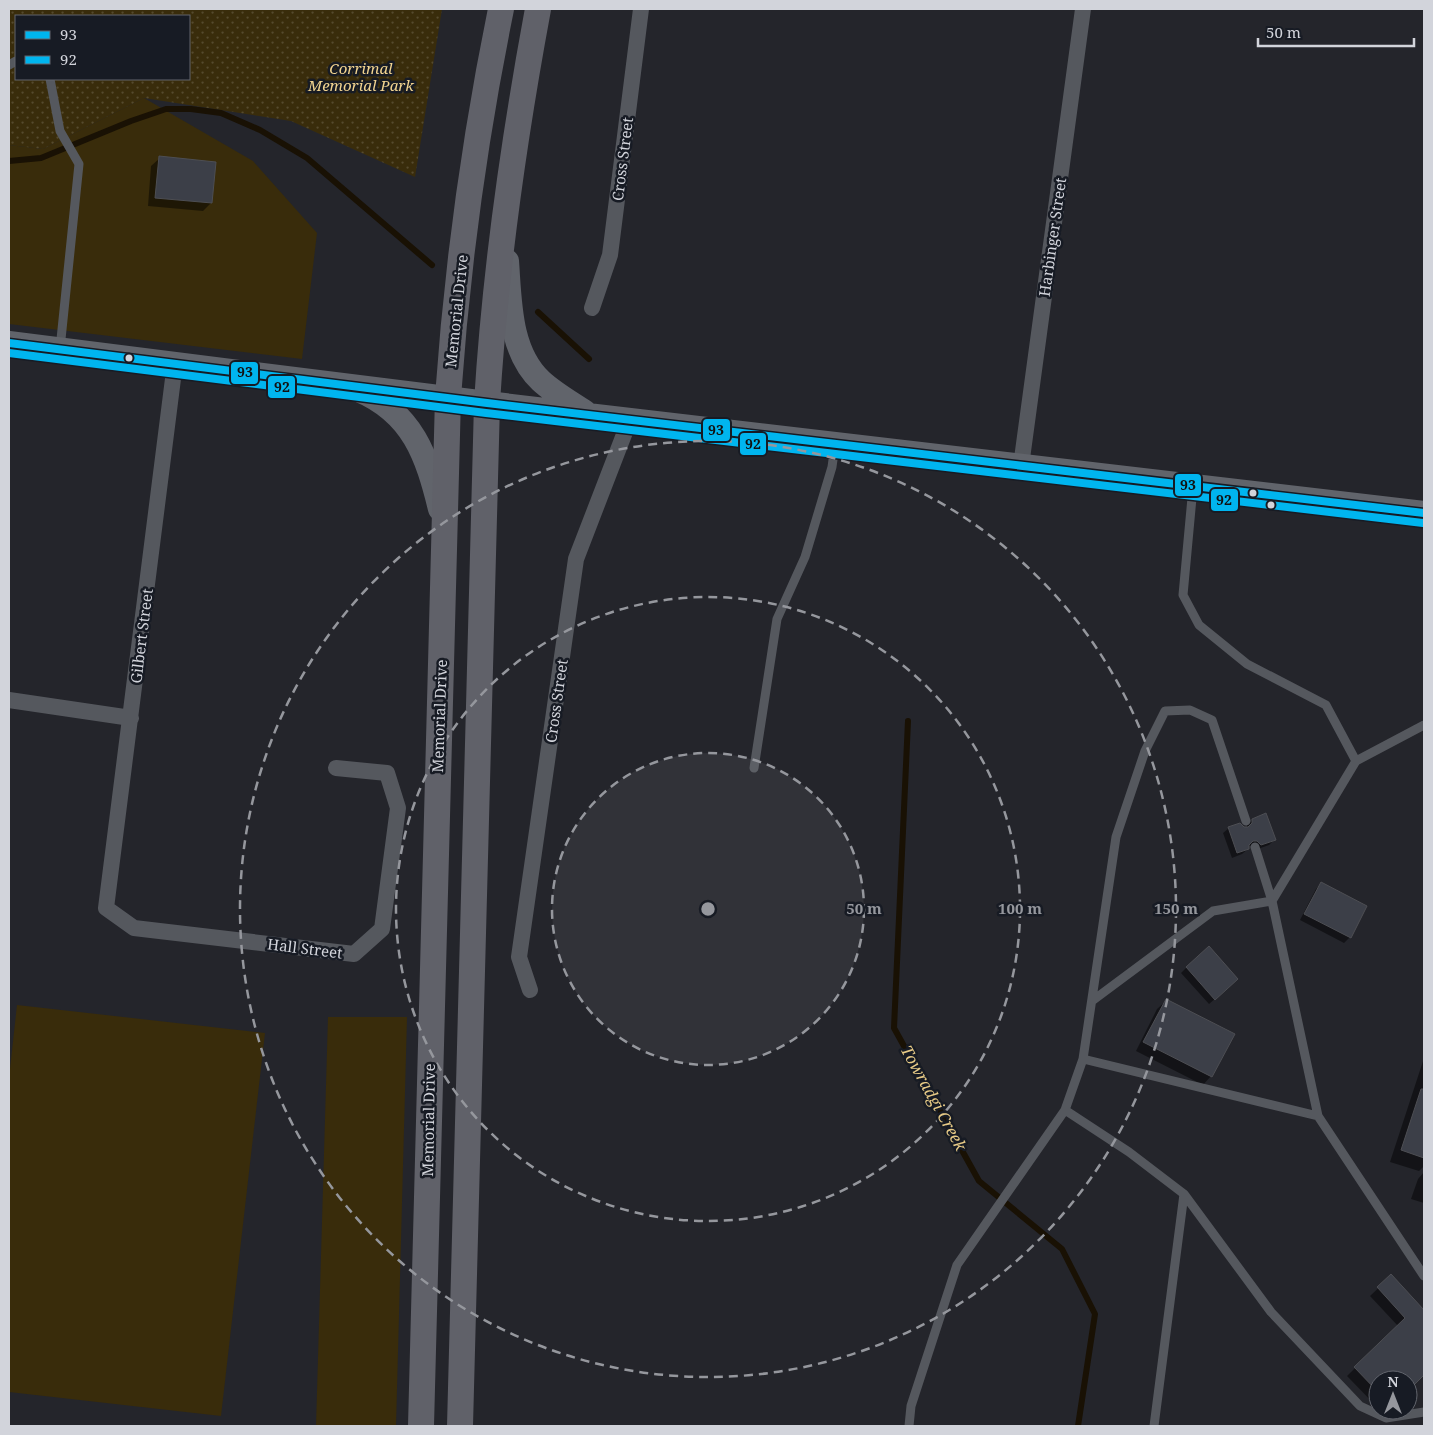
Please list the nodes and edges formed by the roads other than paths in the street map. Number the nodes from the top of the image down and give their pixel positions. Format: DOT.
graph roads {
  1 [pos="501,9"];
  2 [pos="538,9"];
  3 [pos="641,9"];
  4 [pos="1083,9"];
  5 [pos="50,80"];
  6 [pos="504,222"];
  7 [pos="592,308"];
  8 [pos="9,343"];
  9 [pos="60,349"];
  10 [pos="175,363"];
  11 [pos="340,383"];
  12 [pos="448,397"];
  13 [pos="487,403"];
  14 [pos="587,414"];
  15 [pos="630,419"];
  16 [pos="835,444"];
  17 [pos="1020,466"];
  18 [pos="1193,487"];
  19 [pos="1424,514"];
  20 [pos="444,525"];
  21 [pos="9,700"];
  22 [pos="131,718"];
  23 [pos="1424,725"];
  24 [pos="1356,761"];
  25 [pos="336,768"];
  26 [pos="754,768"];
  27 [pos="1246,821"];
  28 [pos="1255,847"];
  29 [pos="1272,901"];
  30 [pos="106,908"];
  31 [pos="530,990"];
  32 [pos="1092,1001"];
  33 [pos="1083,1059"];
  34 [pos="1065,1110"];
  35 [pos="1318,1116"];
  36 [pos="1184,1194"];
  37 [pos="1424,1276"];
  38 [pos="1424,1412"];
  39 [pos="421,1426"];
  40 [pos="460,1426"];
  41 [pos="908,1426"];
  42 [pos="1154,1426"];
  1 -- 12 [label="main road, Memorial Drive"];
  2 -- 6 [label="main road"];
  3 -- 7 [label="street, Cross Street"];
  4 -- 17 [label="street, Harbinger Street"];
  5 -- 9 [label="lane"];
  6 -- 13 [label="main road"];
  6 -- 14 [label="main road"];
  8 -- 9 [label="main road"];
  9 -- 10 [label="main road"];
  10 -- 11 [label="main road"];
  10 -- 22 [label="street, Gilbert Street"];
  11 -- 12 [label="main road"];
  11 -- 20 [label="main road"];
  12 -- 13 [label="main road"];
  12 -- 20 [label="main road, Memorial Drive"];
  13 -- 14 [label="main road"];
  13 -- 40 [label="main road"];
  14 -- 15 [label="main road"];
  15 -- 16 [label="main road"];
  15 -- 31 [label="street, Cross Street"];
  16 -- 17 [label="main road"];
  16 -- 26 [label="lane"];
  17 -- 18 [label="main road"];
  18 -- 19 [label="main road"];
  18 -- 24 [label="lane"];
  20 -- 39 [label="main road, Memorial Drive"];
  21 -- 22 [label="street"];
  22 -- 30 [label="street, Gilbert Street"];
  23 -- 24 [label="lane"];
  24 -- 29 [label="lane"];
  25 -- 30 [label="street, Hall Street"];
  27 -- 32 [label="lane"];
  28 -- 29 [label="lane"];
  29 -- 32 [label="lane"];
  29 -- 35 [label="lane"];
  32 -- 33 [label="lane"];
  33 -- 34 [label="lane"];
  33 -- 35 [label="lane"];
  34 -- 36 [label="lane"];
  34 -- 41 [label="lane"];
  35 -- 37 [label="lane"];
  36 -- 38 [label="lane"];
  36 -- 42 [label="lane"];
}
